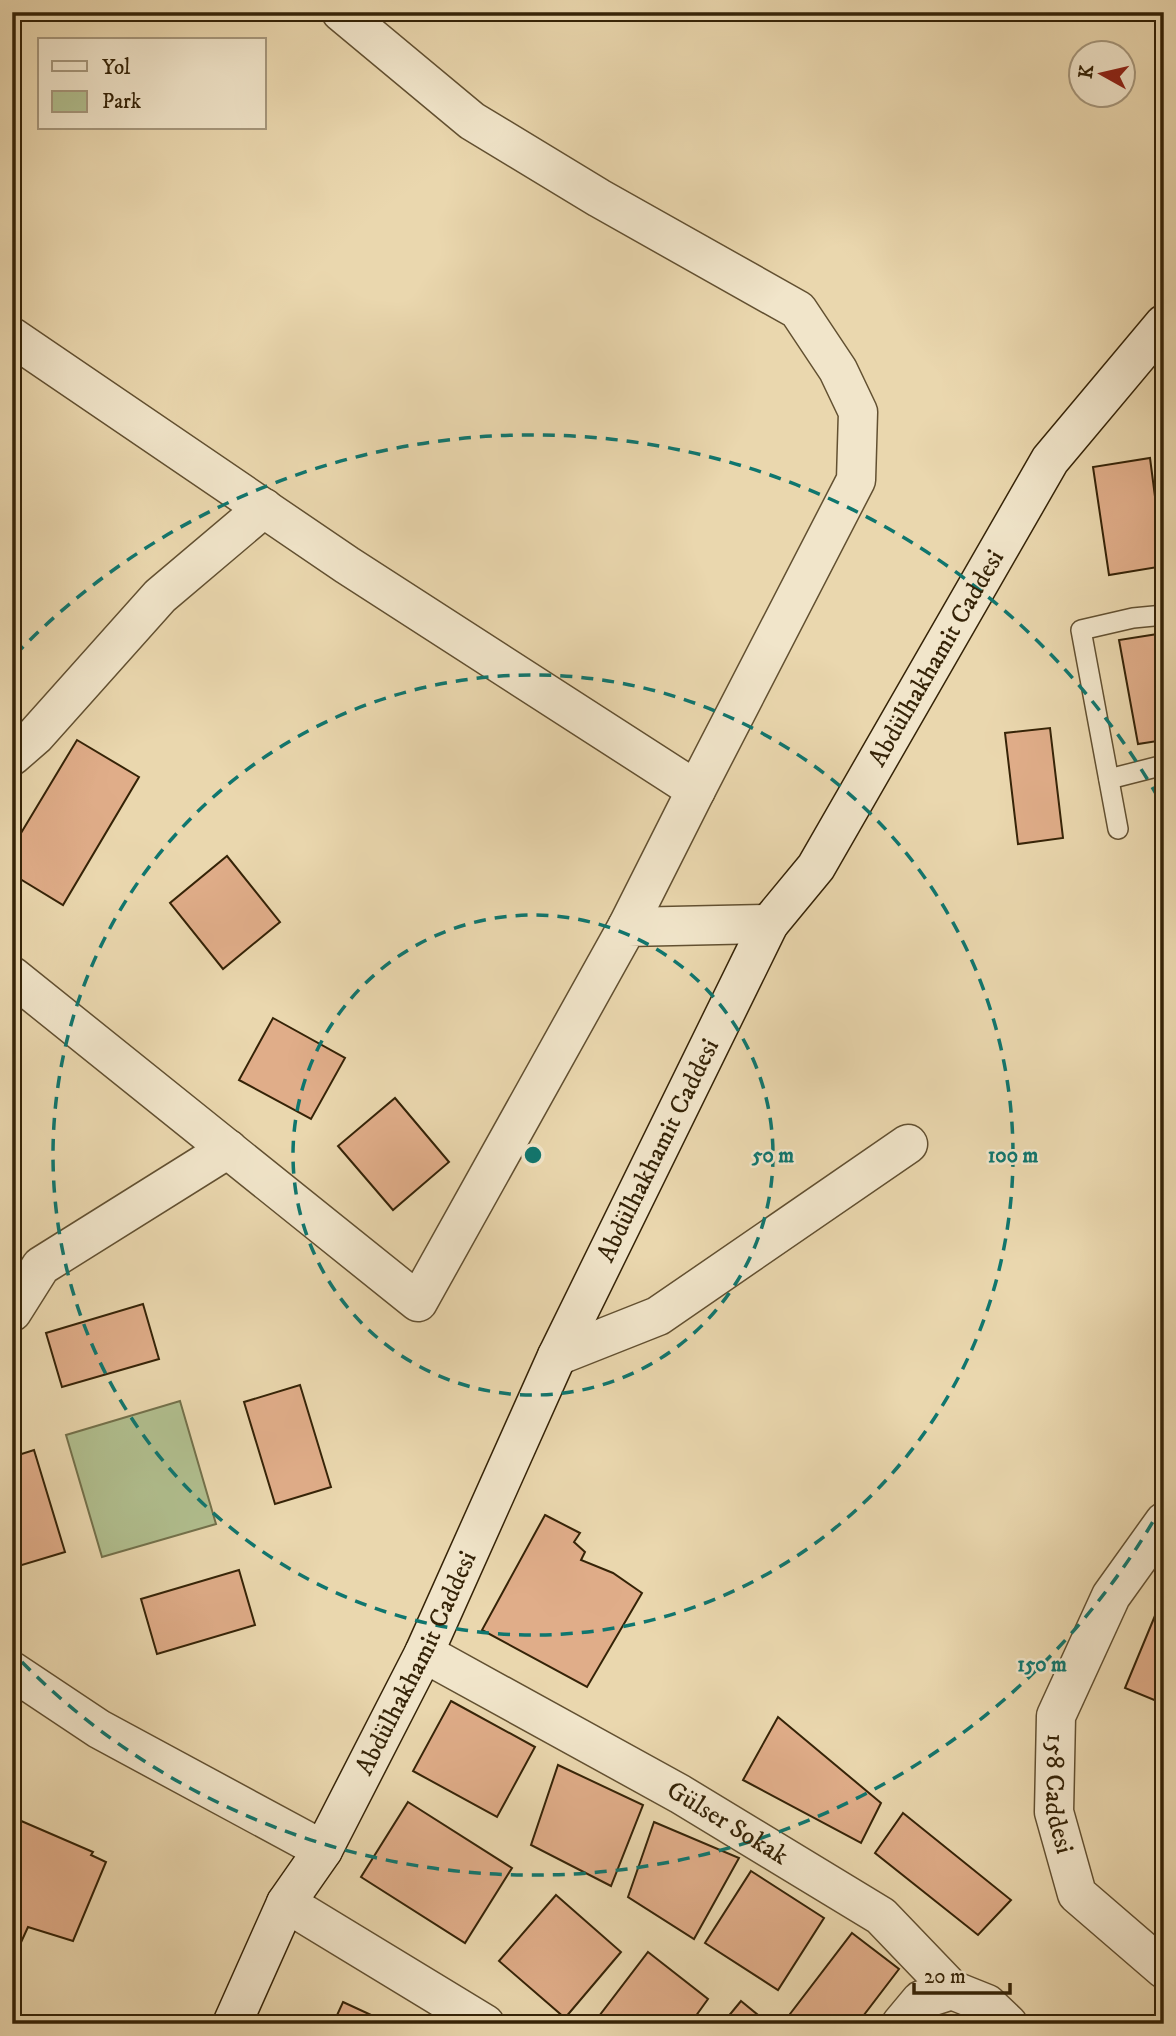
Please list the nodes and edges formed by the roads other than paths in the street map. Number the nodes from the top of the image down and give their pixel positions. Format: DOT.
graph roads {
  1 [pos="341,12"];
  2 [pos="1164,324"];
  3 [pos="12,337"];
  4 [pos="264,508"];
  5 [pos="1164,615"];
  6 [pos="12,755"];
  7 [pos="1164,765"];
  8 [pos="1109,779"];
  9 [pos="696,790"];
  10 [pos="1118,829"];
  11 [pos="769,924"];
  12 [pos="627,927"];
  13 [pos="12,976"];
  14 [pos="908,1144"];
  15 [pos="228,1149"];
  16 [pos="12,1312"];
  17 [pos="557,1356"];
  18 [pos="1164,1522"];
  19 [pos="424,1653"];
  20 [pos="12,1671"];
  21 [pos="323,1850"];
  22 [pos="286,1903"];
  23 [pos="1164,1969"];
  24 [pos="952,1990"];
  25 [pos="232,2024"];
  26 [pos="485,2024"];
  27 [pos="901,2024"];
  28 [pos="1008,2024"];
  1 -- 9 [label="street"];
  2 -- 11 [label="street, Abdülhakhamit Caddesi"];
  3 -- 4 [label="street"];
  4 -- 6 [label="street"];
  4 -- 9 [label="street"];
  5 -- 8 [label="lane"];
  7 -- 8 [label="lane"];
  8 -- 10 [label="lane"];
  9 -- 12 [label="street"];
  11 -- 12 [label="street"];
  11 -- 17 [label="street, Abdülhakhamit Caddesi"];
  12 -- 15 [label="street"];
  13 -- 15 [label="street"];
  14 -- 17 [label="street"];
  15 -- 16 [label="street"];
  17 -- 19 [label="street, Abdülhakhamit Caddesi"];
  18 -- 23 [label="street, 158 Caddesi"];
  19 -- 21 [label="street, Abdülhakhamit Caddesi"];
  19 -- 24 [label="street, Gülser Sokak"];
  20 -- 21 [label="street"];
  21 -- 22 [label="street, Abdülhakhamit Caddesi"];
  22 -- 25 [label="street, Abdülhakhamit Caddesi"];
  22 -- 26 [label="street"];
  24 -- 27 [label="street"];
  24 -- 28 [label="street, Gülser Sokak"];
}
